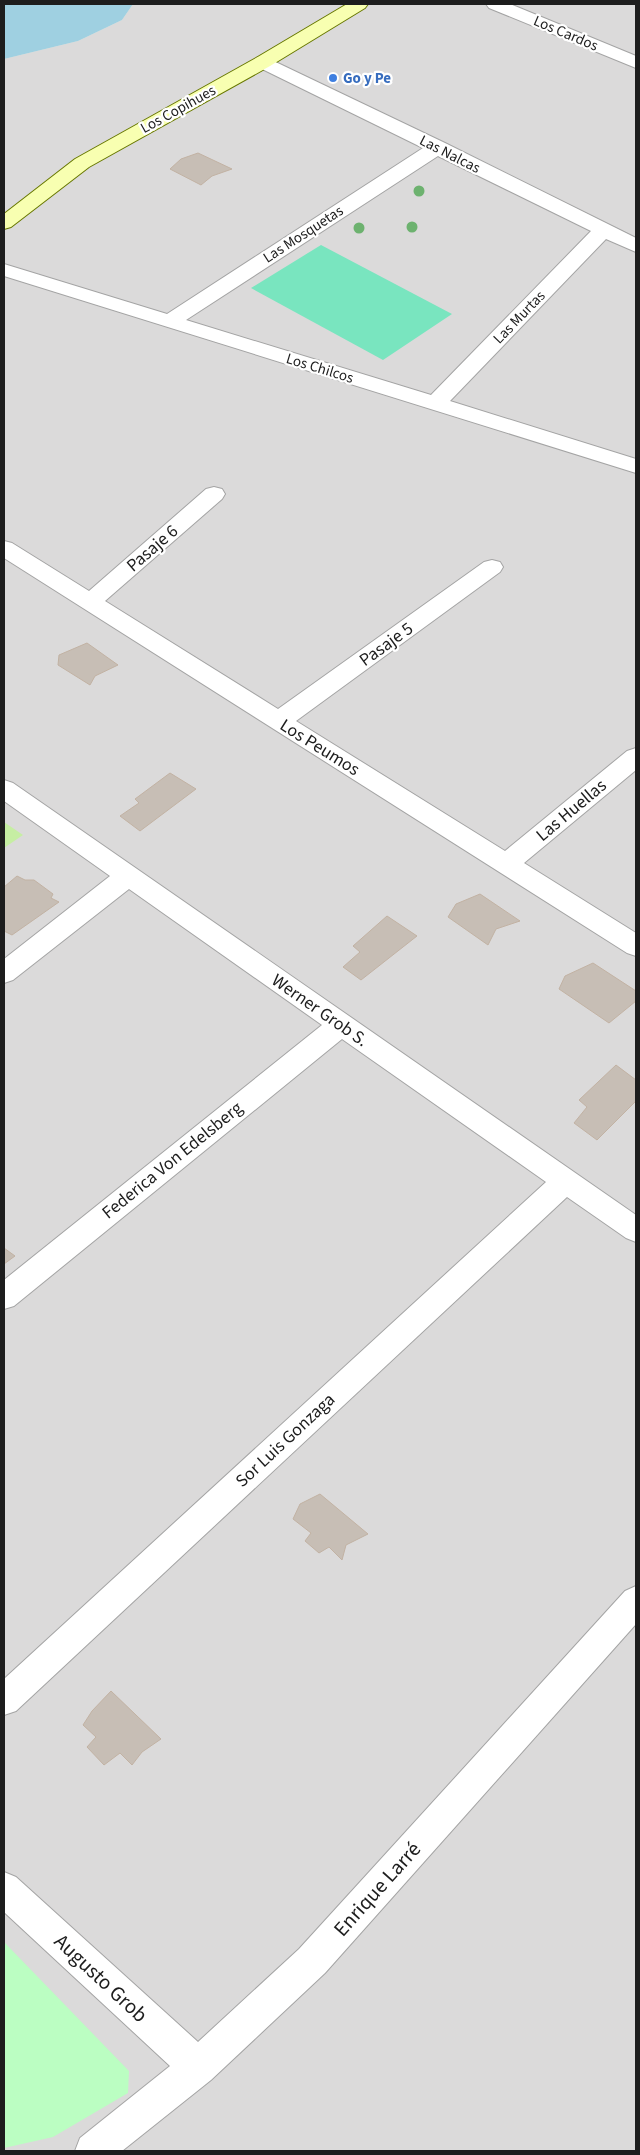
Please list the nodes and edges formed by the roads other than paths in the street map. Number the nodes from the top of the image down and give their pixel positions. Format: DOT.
graph roads {
  1 [pos="359,4"];
  2 [pos="495,4"];
  3 [pos="263,62"];
  4 [pos="636,63"];
  5 [pos="438,147"];
  6 [pos="4,223"];
  7 [pos="602,231"];
  8 [pos="636,246"];
  9 [pos="4,270"];
  10 [pos="169,322"];
  11 [pos="435,404"];
  12 [pos="636,466"];
  13 [pos="214,494"];
  14 [pos="4,548"];
  15 [pos="492,567"];
  16 [pos="90,602"];
  17 [pos="279,721"];
  18 [pos="636,757"];
  19 [pos="4,789"];
  20 [pos="506,864"];
  21 [pos="128,876"];
  22 [pos="636,946"];
  23 [pos="4,973"];
  24 [pos="341,1024"];
  25 [pos="566,1181"];
  26 [pos="636,1230"];
  27 [pos="4,1297"];
  28 [pos="636,1602"];
  29 [pos="4,1700"];
  30 [pos="4,1889"];
  31 [pos="198,2067"];
  32 [pos="93,2151"];
  1 -- 3 [label="main road, Los Copihues"];
  2 -- 4 [label="street, Los Cardos"];
  3 -- 5 [label="street, Las Nalcas"];
  3 -- 6 [label="main road, Los Copihues"];
  5 -- 7 [label="street, Las Nalcas"];
  5 -- 10 [label="street, Las Mosquetas"];
  7 -- 8 [label="street, Las Nalcas"];
  7 -- 11 [label="street, Las Murtas"];
  9 -- 10 [label="street, Los Chilcos"];
  10 -- 11 [label="street, Los Chilcos"];
  11 -- 12 [label="street, Los Chilcos"];
  13 -- 16 [label="street, Pasaje 6"];
  14 -- 16 [label="street, Los Peumos"];
  15 -- 17 [label="street, Pasaje 5"];
  16 -- 17 [label="street, Los Peumos"];
  17 -- 20 [label="street, Los Peumos"];
  18 -- 20 [label="street, Las Huellas"];
  19 -- 21 [label="street, Werner Grob S."];
  20 -- 22 [label="street, Los Peumos"];
  21 -- 23 [label="street"];
  21 -- 24 [label="street, Werner Grob S."];
  24 -- 25 [label="street, Werner Grob S."];
  24 -- 27 [label="street, Federica Von Edelsberg"];
  25 -- 26 [label="street, Werner Grob S."];
  25 -- 29 [label="street, Sor Luis Gonzaga"];
  28 -- 31 [label="street, Enrique Larré"];
  30 -- 31 [label="street, Augusto Grob"];
  31 -- 32 [label="street, Enrique Larré"];
}
